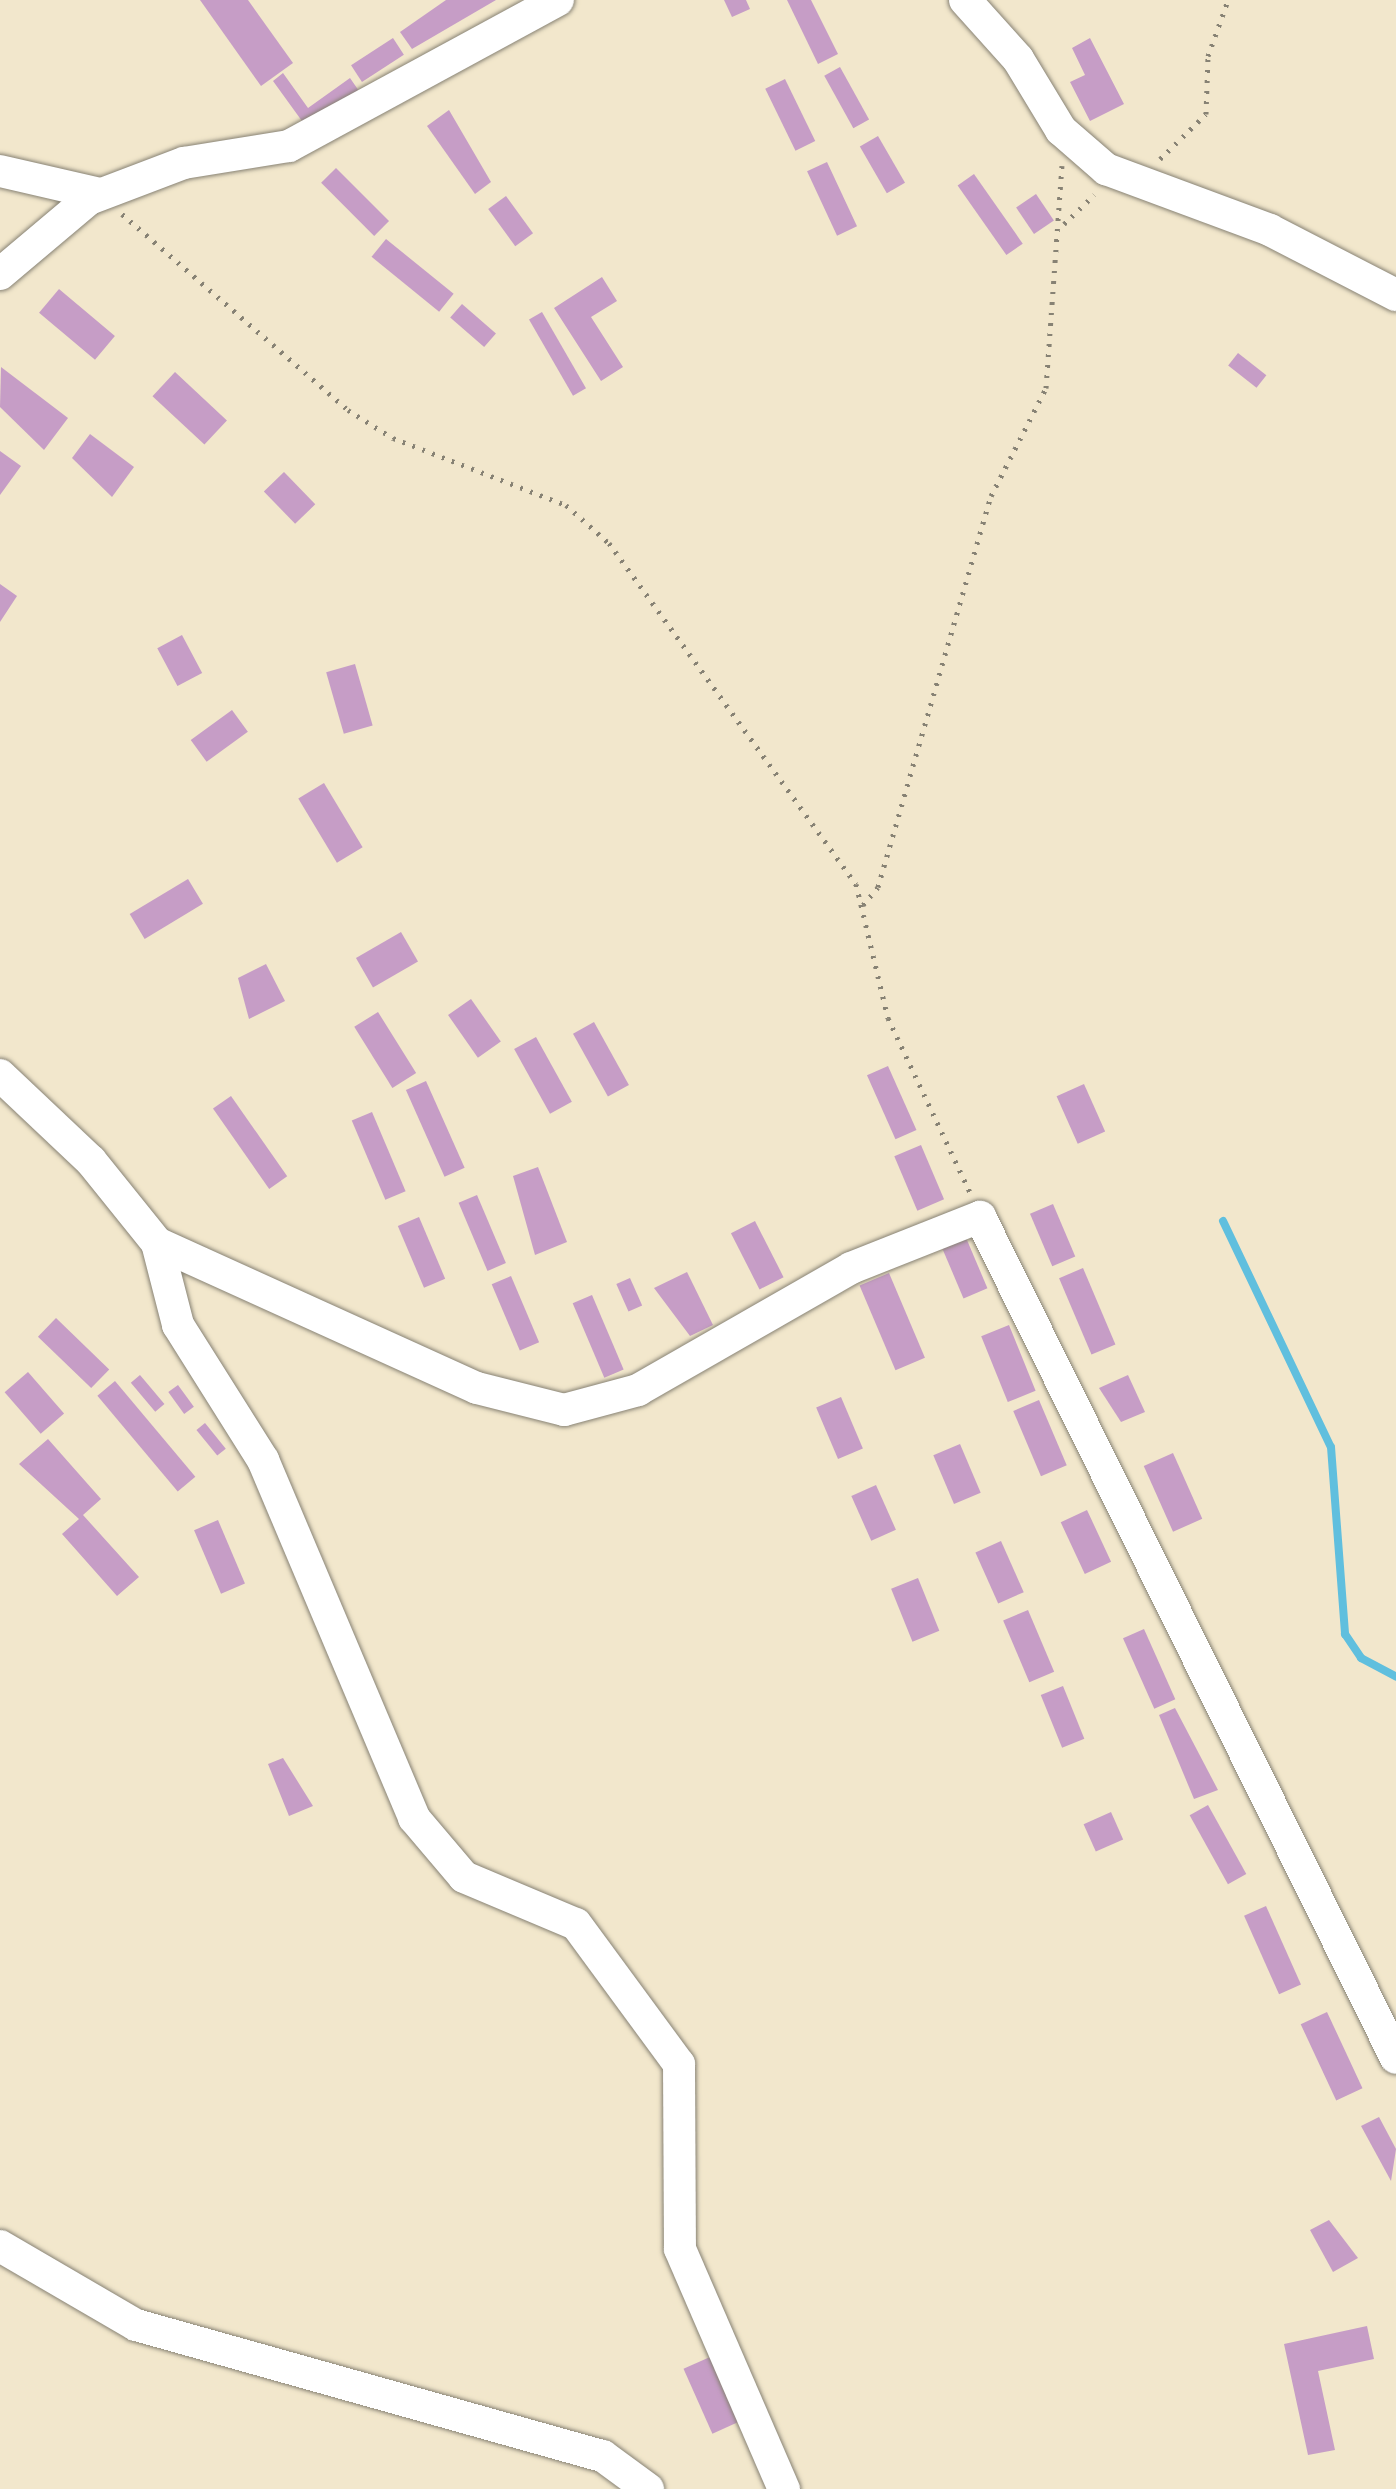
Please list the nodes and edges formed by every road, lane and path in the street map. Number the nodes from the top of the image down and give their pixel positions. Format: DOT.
graph roads {
  1 [pos="558,0"];
  2 [pos="965,0"];
  3 [pos="1228,0"];
  4 [pos="1061,130"];
  5 [pos="0,172"];
  6 [pos="1136,179"];
  7 [pos="100,194"];
  8 [pos="1064,224"];
  9 [pos="0,274"];
  10 [pos="1396,295"];
  11 [pos="863,905"];
  12 [pos="0,1075"];
  13 [pos="969,1215"];
  14 [pos="158,1243"];
  15 [pos="1395,2052"];
  16 [pos="0,2246"];
  17 [pos="648,2489"];
  18 [pos="784,2489"];
  1 -- 7 [label="street"];
  2 -- 4 [label="street"];
  3 -- 6 [label="path"];
  4 -- 6 [label="street"];
  4 -- 8 [label="path"];
  5 -- 7 [label="street"];
  6 -- 8 [label="path"];
  6 -- 10 [label="street"];
  7 -- 9 [label="street"];
  7 -- 11 [label="path"];
  8 -- 11 [label="path"];
  11 -- 13 [label="path"];
  12 -- 14 [label="street"];
  13 -- 14 [label="street"];
  13 -- 15 [label="street"];
  14 -- 18 [label="street"];
  16 -- 17 [label="street"];
}
